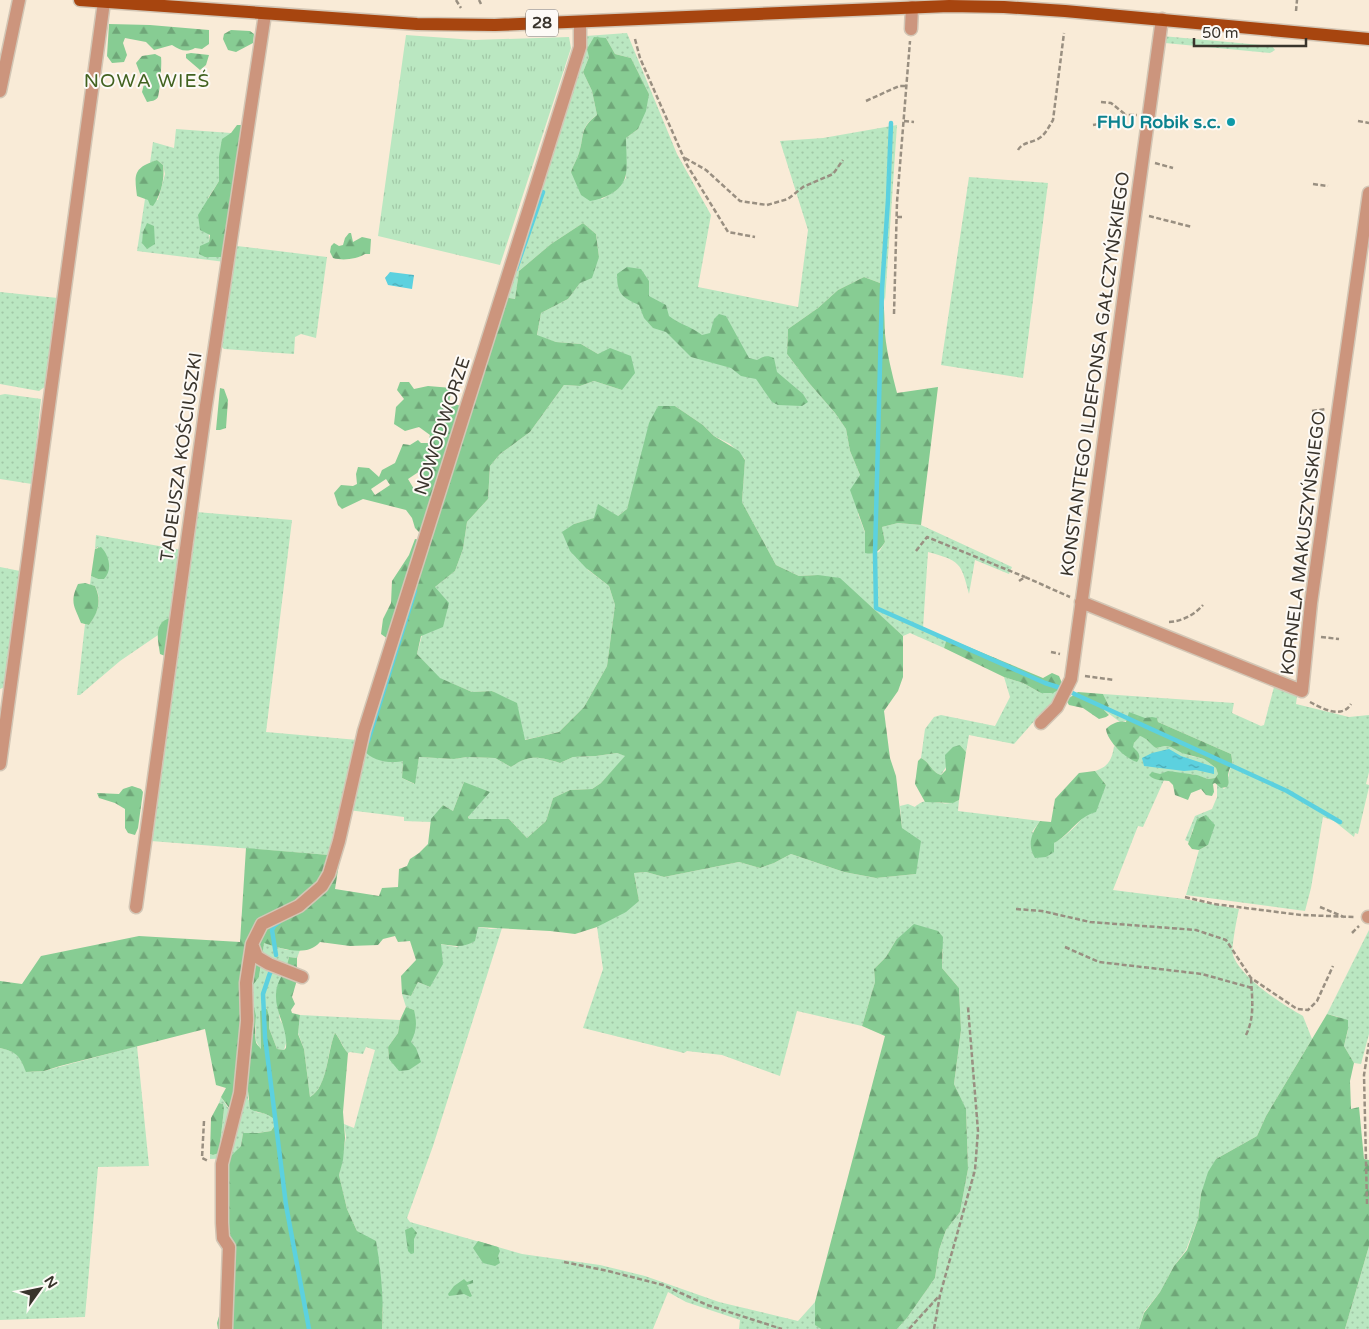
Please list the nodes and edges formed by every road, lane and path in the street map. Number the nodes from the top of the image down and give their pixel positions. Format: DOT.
graph roads {
  1 [pos="19,0"];
  2 [pos="80,0"];
  3 [pos="456,0"];
  4 [pos="1297,0"];
  5 [pos="104,2"];
  6 [pos="1004,3"];
  7 [pos="912,7"];
  8 [pos="461,8"];
  9 [pos="1296,12"];
  10 [pos="265,14"];
  11 [pos="1162,20"];
  12 [pos="580,22"];
  13 [pos="911,29"];
  14 [pos="1064,33"];
  15 [pos="1369,39"];
  16 [pos="635,40"];
  17 [pos="906,86"];
  18 [pos="0,91"];
  19 [pos="866,101"];
  20 [pos="1101,102"];
  21 [pos="1126,115"];
  22 [pos="1148,117"];
  23 [pos="904,121"];
  24 [pos="914,122"];
  25 [pos="1358,122"];
  26 [pos="1369,123"];
  27 [pos="1093,125"];
  28 [pos="1018,150"];
  29 [pos="684,157"];
  30 [pos="843,160"];
  31 [pos="1152,162"];
  32 [pos="1173,168"];
  33 [pos="1313,184"];
  34 [pos="1328,186"];
  35 [pos="1369,193"];
  36 [pos="1135,213"];
  37 [pos="897,216"];
  38 [pos="902,217"];
  39 [pos="1192,227"];
  40 [pos="755,237"];
  41 [pos="894,314"];
  42 [pos="916,551"];
  43 [pos="1025,578"];
  44 [pos="1019,581"];
  45 [pos="1080,602"];
  46 [pos="1202,604"];
  47 [pos="1166,623"];
  48 [pos="1308,635"];
  49 [pos="1339,639"];
  50 [pos="1072,674"];
  51 [pos="1114,680"];
  52 [pos="1302,691"];
  53 [pos="1351,704"];
  54 [pos="1041,723"];
  55 [pos="0,764"];
  56 [pos="1185,898"];
  57 [pos="136,907"];
  58 [pos="1320,907"];
  59 [pos="1016,909"];
  60 [pos="1369,917"];
  61 [pos="1346,918"];
  62 [pos="1352,933"];
  63 [pos="252,944"];
  64 [pos="1065,947"];
  65 [pos="1333,966"];
  66 [pos="302,978"];
  67 [pos="1252,978"];
  68 [pos="1252,988"];
  69 [pos="968,1007"];
  70 [pos="1246,1035"];
  71 [pos="1369,1043"];
  72 [pos="204,1120"];
  73 [pos="222,1164"];
  74 [pos="1367,1204"];
  75 [pos="564,1262"];
  76 [pos="940,1295"];
  77 [pos="226,1329"];
  78 [pos="782,1329"];
  79 [pos="909,1329"];
  80 [pos="934,1329"];
  1 -- 18 [label="street"];
  2 -- 5 [label="main road, 28"];
  3 -- 8 [label="path"];
  4 -- 9 [label="path"];
  5 -- 10 [label="main road, 28"];
  5 -- 55 [label="street"];
  6 -- 7 [label="main road, 28"];
  6 -- 11 [label="main road, 28"];
  7 -- 12 [label="main road, 28"];
  7 -- 13 [label="street"];
  10 -- 12 [label="main road, 28"];
  10 -- 57 [label="street, TADEUSZA KOŚCIUSZKI"];
  11 -- 15 [label="main road, 28"];
  11 -- 22 [label="street, KONSTANTEGO ILDEFONSA GAŁCZYŃSKIEGO"];
  12 -- 63 [label="street, NOWODWORZE"];
  13 -- 17 [label="path"];
  14 -- 28 [label="path"];
  16 -- 29 [label="path"];
  17 -- 19 [label="path"];
  17 -- 23 [label="path"];
  20 -- 21 [label="path"];
  21 -- 22 [label="path"];
  21 -- 27 [label="path"];
  22 -- 36 [label="street, KONSTANTEGO ILDEFONSA GAŁCZYŃSKIEGO"];
  23 -- 24 [label="path"];
  23 -- 37 [label="path"];
  25 -- 26 [label="path"];
  29 -- 30 [label="path"];
  29 -- 40 [label="path"];
  31 -- 32 [label="path"];
  33 -- 34 [label="path"];
  35 -- 48 [label="street, KORNELA MAKUSZYŃSKIEGO"];
  36 -- 39 [label="path"];
  36 -- 45 [label="street, KONSTANTEGO ILDEFONSA GAŁCZYŃSKIEGO"];
  37 -- 38 [label="path"];
  37 -- 41 [label="path"];
  42 -- 43 [label="path"];
  43 -- 44 [label="path"];
  43 -- 45 [label="path"];
  45 -- 50 [label="street, KONSTANTEGO ILDEFONSA GAŁCZYŃSKIEGO"];
  45 -- 52 [label="street, KORNELA MAKUSZYŃSKIEGO"];
  46 -- 47 [label="path"];
  48 -- 49 [label="path"];
  48 -- 52 [label="street, KORNELA MAKUSZYŃSKIEGO"];
  50 -- 51 [label="path"];
  50 -- 54 [label="street, KONSTANTEGO ILDEFONSA GAŁCZYŃSKIEGO"];
  52 -- 53 [label="path"];
  56 -- 61 [label="path"];
  58 -- 61 [label="path"];
  59 -- 67 [label="path"];
  60 -- 61 [label="path"];
  60 -- 62 [label="path"];
  63 -- 66 [label="street"];
  63 -- 73 [label="street"];
  64 -- 68 [label="path"];
  65 -- 67 [label="path"];
  67 -- 68 [label="path"];
  68 -- 70 [label="path"];
  69 -- 76 [label="path"];
  71 -- 74 [label="path"];
  72 -- 73 [label="path"];
  73 -- 77 [label="street"];
  75 -- 78 [label="path"];
  76 -- 79 [label="path"];
  76 -- 80 [label="path"];
}
